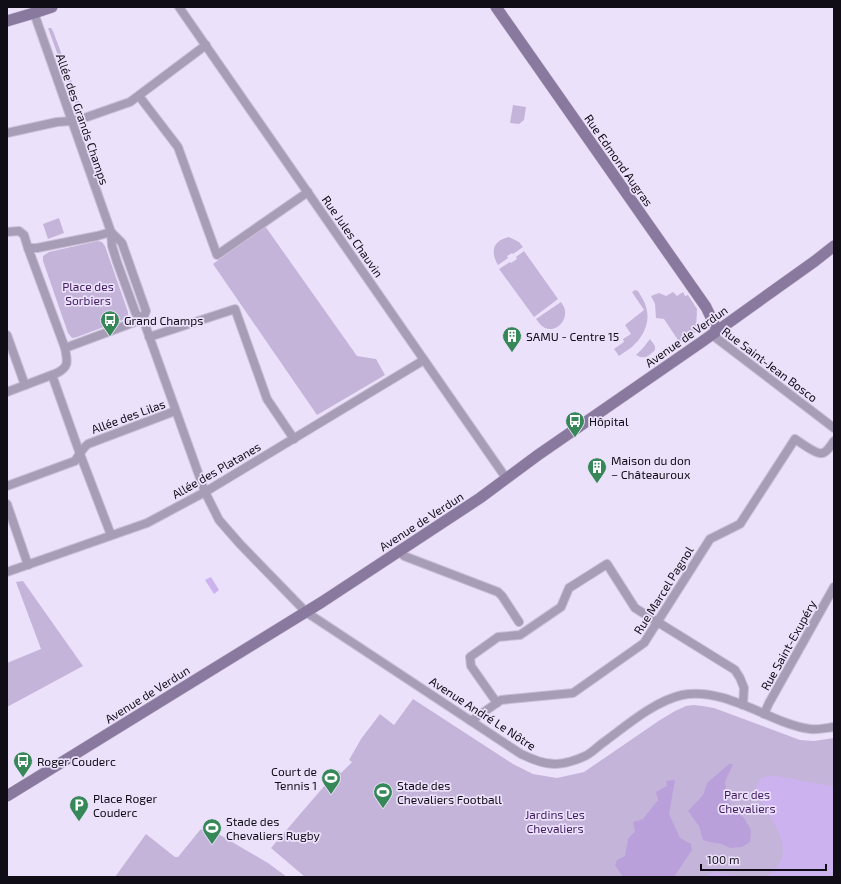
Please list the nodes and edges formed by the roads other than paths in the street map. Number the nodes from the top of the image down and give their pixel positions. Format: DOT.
graph roads {
  1 [pos="52,7"];
  2 [pos="179,7"];
  3 [pos="496,7"];
  4 [pos="34,13"];
  5 [pos="7,21"];
  6 [pos="206,45"];
  7 [pos="139,96"];
  8 [pos="72,121"];
  9 [pos="7,133"];
  10 [pos="308,192"];
  11 [pos="7,232"];
  12 [pos="111,232"];
  13 [pos="834,246"];
  14 [pos="28,248"];
  15 [pos="143,319"];
  16 [pos="714,332"];
  17 [pos="7,335"];
  18 [pos="149,337"];
  19 [pos="65,348"];
  20 [pos="424,360"];
  21 [pos="52,375"];
  22 [pos="24,385"];
  23 [pos="7,392"];
  24 [pos="176,411"];
  25 [pos="834,428"];
  26 [pos="294,439"];
  27 [pos="834,441"];
  28 [pos="80,454"];
  29 [pos="506,478"];
  30 [pos="7,486"];
  31 [pos="205,492"];
  32 [pos="7,504"];
  33 [pos="111,535"];
  34 [pos="400,551"];
  35 [pos="28,565"];
  36 [pos="7,572"];
  37 [pos="834,587"];
  38 [pos="306,612"];
  39 [pos="657,621"];
  40 [pos="519,622"];
  41 [pos="497,703"];
  42 [pos="742,705"];
  43 [pos="764,714"];
  44 [pos="471,721"];
  45 [pos="834,727"];
  46 [pos="7,796"];
  1 -- 4 [label="main road"];
  2 -- 6 [label="street, Rue Jules Chauvin"];
  3 -- 16 [label="main road, Rue Edmond Augras"];
  4 -- 5 [label="main road"];
  4 -- 8 [label="street, Allée des Grands Champs"];
  6 -- 7 [label="street"];
  6 -- 10 [label="street, Rue Jules Chauvin"];
  7 -- 8 [label="street"];
  7 -- 10 [label="street"];
  8 -- 9 [label="street"];
  8 -- 12 [label="street, Allée des Grands Champs"];
  10 -- 20 [label="street, Rue Jules Chauvin"];
  11 -- 14 [label="street"];
  12 -- 14 [label="street"];
  12 -- 15 [label="street, Allée des Grands Champs"];
  12 -- 15 [label="street, Allée des Grands Champs"];
  13 -- 16 [label="main road, Avenue de Verdun"];
  14 -- 19 [label="street"];
  15 -- 18 [label="street, Allée des Grands Champs"];
  15 -- 19 [label="street"];
  16 -- 25 [label="street, Rue Saint-Jean Bosco"];
  16 -- 29 [label="main road, Avenue de Verdun"];
  17 -- 22 [label="street"];
  18 -- 24 [label="street, Allée des Grands Champs"];
  18 -- 26 [label="street"];
  19 -- 21 [label="street"];
  20 -- 26 [label="street, Allée des Platanes"];
  20 -- 29 [label="street, Rue Jules Chauvin"];
  21 -- 22 [label="street"];
  21 -- 28 [label="street"];
  22 -- 23 [label="street"];
  24 -- 28 [label="street, Allée des Lilas"];
  24 -- 31 [label="street, Allée des Grands Champs"];
  26 -- 31 [label="street, Allée des Platanes"];
  27 -- 39 [label="street, Rue Marcel Pagnol"];
  28 -- 30 [label="street, Allée des Lilas"];
  28 -- 33 [label="street"];
  29 -- 34 [label="main road, Avenue de Verdun"];
  31 -- 33 [label="street, Allée des Platanes"];
  31 -- 38 [label="street, Allée des Grands Champs"];
  32 -- 35 [label="street"];
  33 -- 35 [label="street, Allée des Platanes"];
  34 -- 38 [label="main road, Avenue de Verdun"];
  34 -- 40 [label="street"];
  35 -- 36 [label="street, Allée des Platanes"];
  37 -- 43 [label="street, Rue Saint-Exupéry"];
  38 -- 44 [label="street, Avenue André Le Nôtre"];
  38 -- 46 [label="main road, Avenue de Verdun"];
  39 -- 41 [label="street, Rue Marcel Pagnol"];
  39 -- 41 [label="street"];
  39 -- 42 [label="street"];
  41 -- 44 [label="street, Rue Marcel Pagnol"];
  42 -- 43 [label="street, Avenue André Le Nôtre"];
  42 -- 44 [label="street, Avenue André Le Nôtre"];
  43 -- 45 [label="street, Avenue André Le Nôtre"];
}
